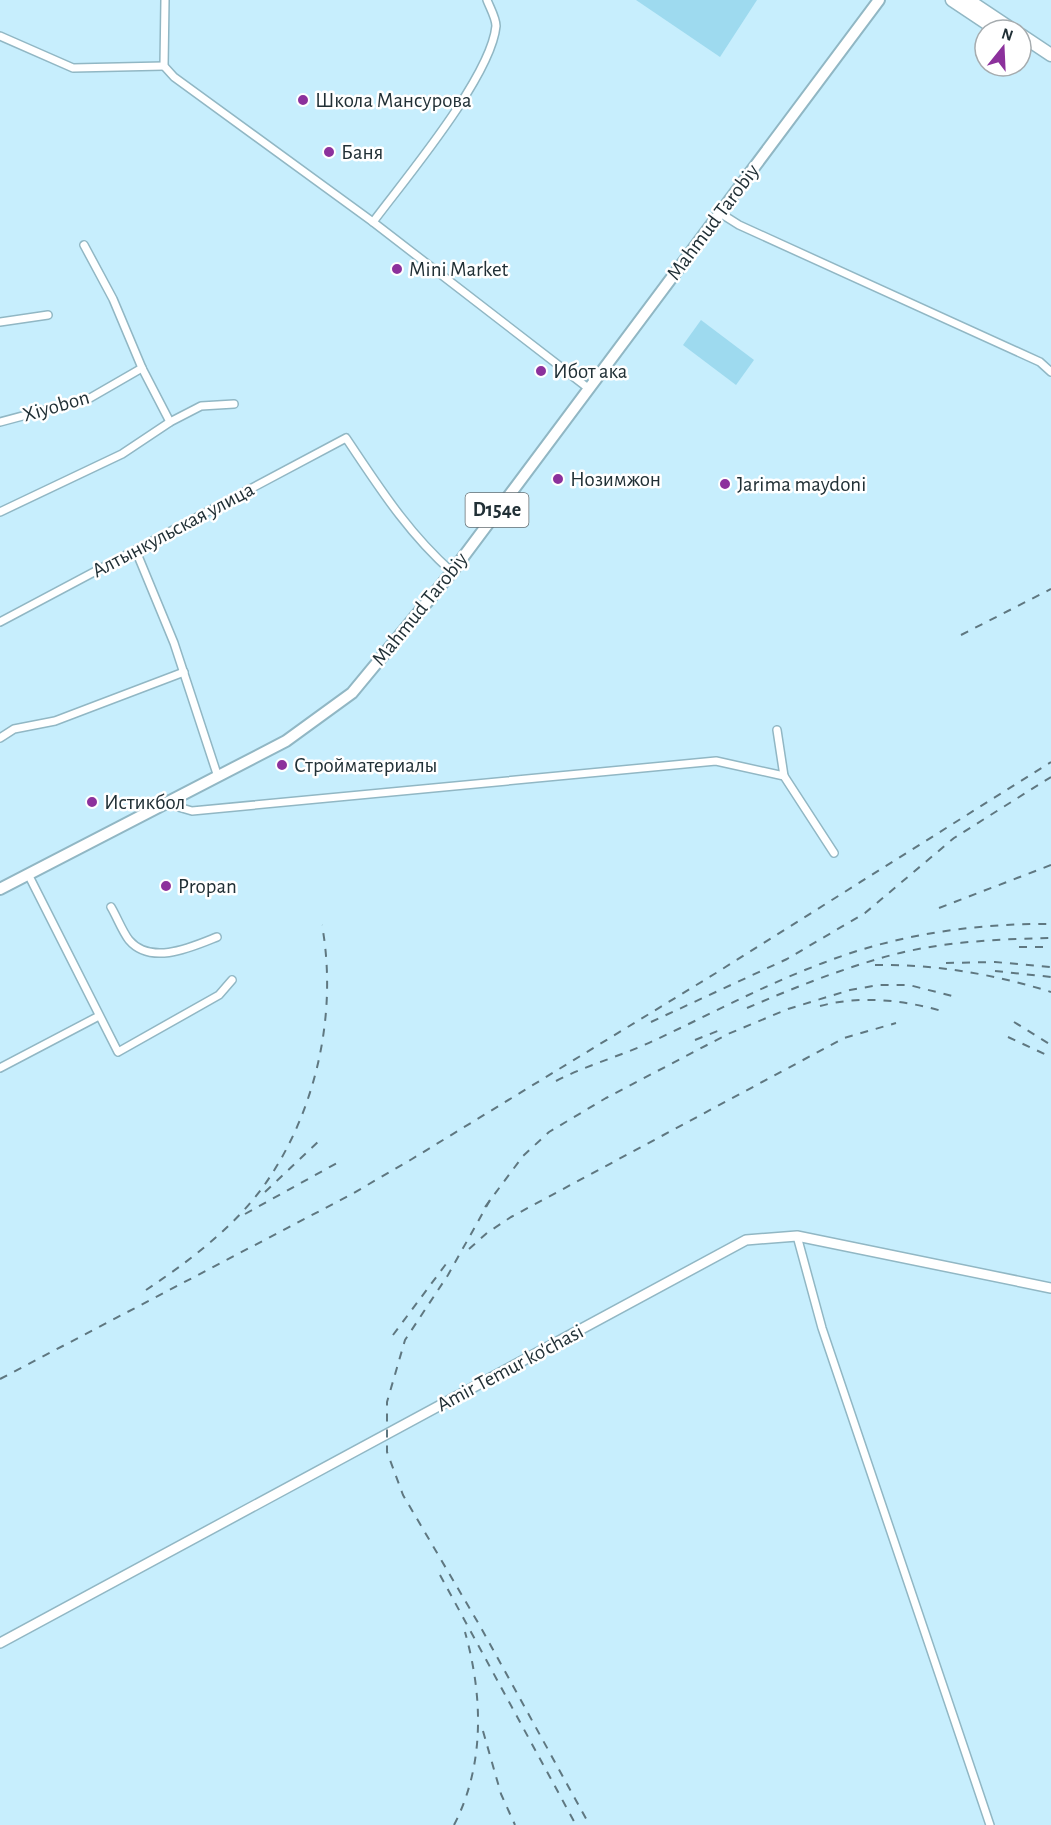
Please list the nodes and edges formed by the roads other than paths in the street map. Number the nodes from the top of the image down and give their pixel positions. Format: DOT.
graph roads {
  1 [pos="165,0"];
  2 [pos="487,0"];
  3 [pos="879,0"];
  4 [pos="952,0"];
  5 [pos="968,0"];
  6 [pos="980,18"];
  7 [pos="995,18"];
  8 [pos="0,36"];
  9 [pos="1033,43"];
  10 [pos="1033,53"];
  11 [pos="1051,55"];
  12 [pos="1051,64"];
  13 [pos="164,66"];
  14 [pos="720,213"];
  15 [pos="373,222"];
  16 [pos="84,245"];
  17 [pos="48,315"];
  18 [pos="0,322"];
  19 [pos="142,368"];
  20 [pos="1051,372"];
  21 [pos="588,388"];
  22 [pos="234,404"];
  23 [pos="0,422"];
  24 [pos="170,422"];
  25 [pos="0,512"];
  26 [pos="136,551"];
  27 [pos="452,572"];
  28 [pos="0,622"];
  29 [pos="184,672"];
  30 [pos="777,730"];
  31 [pos="0,738"];
  32 [pos="784,776"];
  33 [pos="218,777"];
  34 [pos="168,804"];
  35 [pos="834,853"];
  36 [pos="28,874"];
  37 [pos="0,889"];
  38 [pos="111,907"];
  39 [pos="217,937"];
  40 [pos="232,980"];
  41 [pos="99,1016"];
  42 [pos="0,1068"];
  43 [pos="797,1236"];
  44 [pos="1051,1288"];
  45 [pos="0,1643"];
  46 [pos="990,1825"];
  1 -- 13 [label="street"];
  2 -- 15 [label="street"];
  3 -- 14 [label="main road, Mahmud Tarobiy / D154e"];
  4 -- 6 [label="highway"];
  5 -- 7 [label="highway"];
  8 -- 13 [label="street"];
  9 -- 11 [label="highway"];
  10 -- 12 [label="highway"];
  13 -- 15 [label="street"];
  14 -- 20 [label="street"];
  14 -- 21 [label="main road, Mahmud Tarobiy / D154e"];
  15 -- 21 [label="street"];
  16 -- 19 [label="street"];
  17 -- 18 [label="street"];
  19 -- 23 [label="street, Xiyobon"];
  19 -- 24 [label="street"];
  21 -- 27 [label="main road, Mahmud Tarobiy / D154e"];
  22 -- 24 [label="street"];
  24 -- 25 [label="street"];
  26 -- 27 [label="street, Алтынкульская улица"];
  26 -- 28 [label="street, Алтынкульская улица"];
  26 -- 29 [label="street"];
  27 -- 33 [label="main road, Mahmud Tarobiy / D154e"];
  29 -- 31 [label="street"];
  29 -- 33 [label="street"];
  30 -- 32 [label="street"];
  32 -- 34 [label="street"];
  32 -- 35 [label="street"];
  33 -- 34 [label="main road, Mahmud Tarobiy / D154e"];
  34 -- 36 [label="main road, Mahmud Tarobiy / D154e"];
  36 -- 37 [label="main road, Mahmud Tarobiy / D154e"];
  36 -- 41 [label="street"];
  38 -- 39 [label="street"];
  40 -- 41 [label="street"];
  41 -- 42 [label="street"];
  43 -- 44 [label="street, Amir Temur ko'chasi"];
  43 -- 45 [label="street, Amir Temur ko'chasi"];
  43 -- 46 [label="street"];
}
